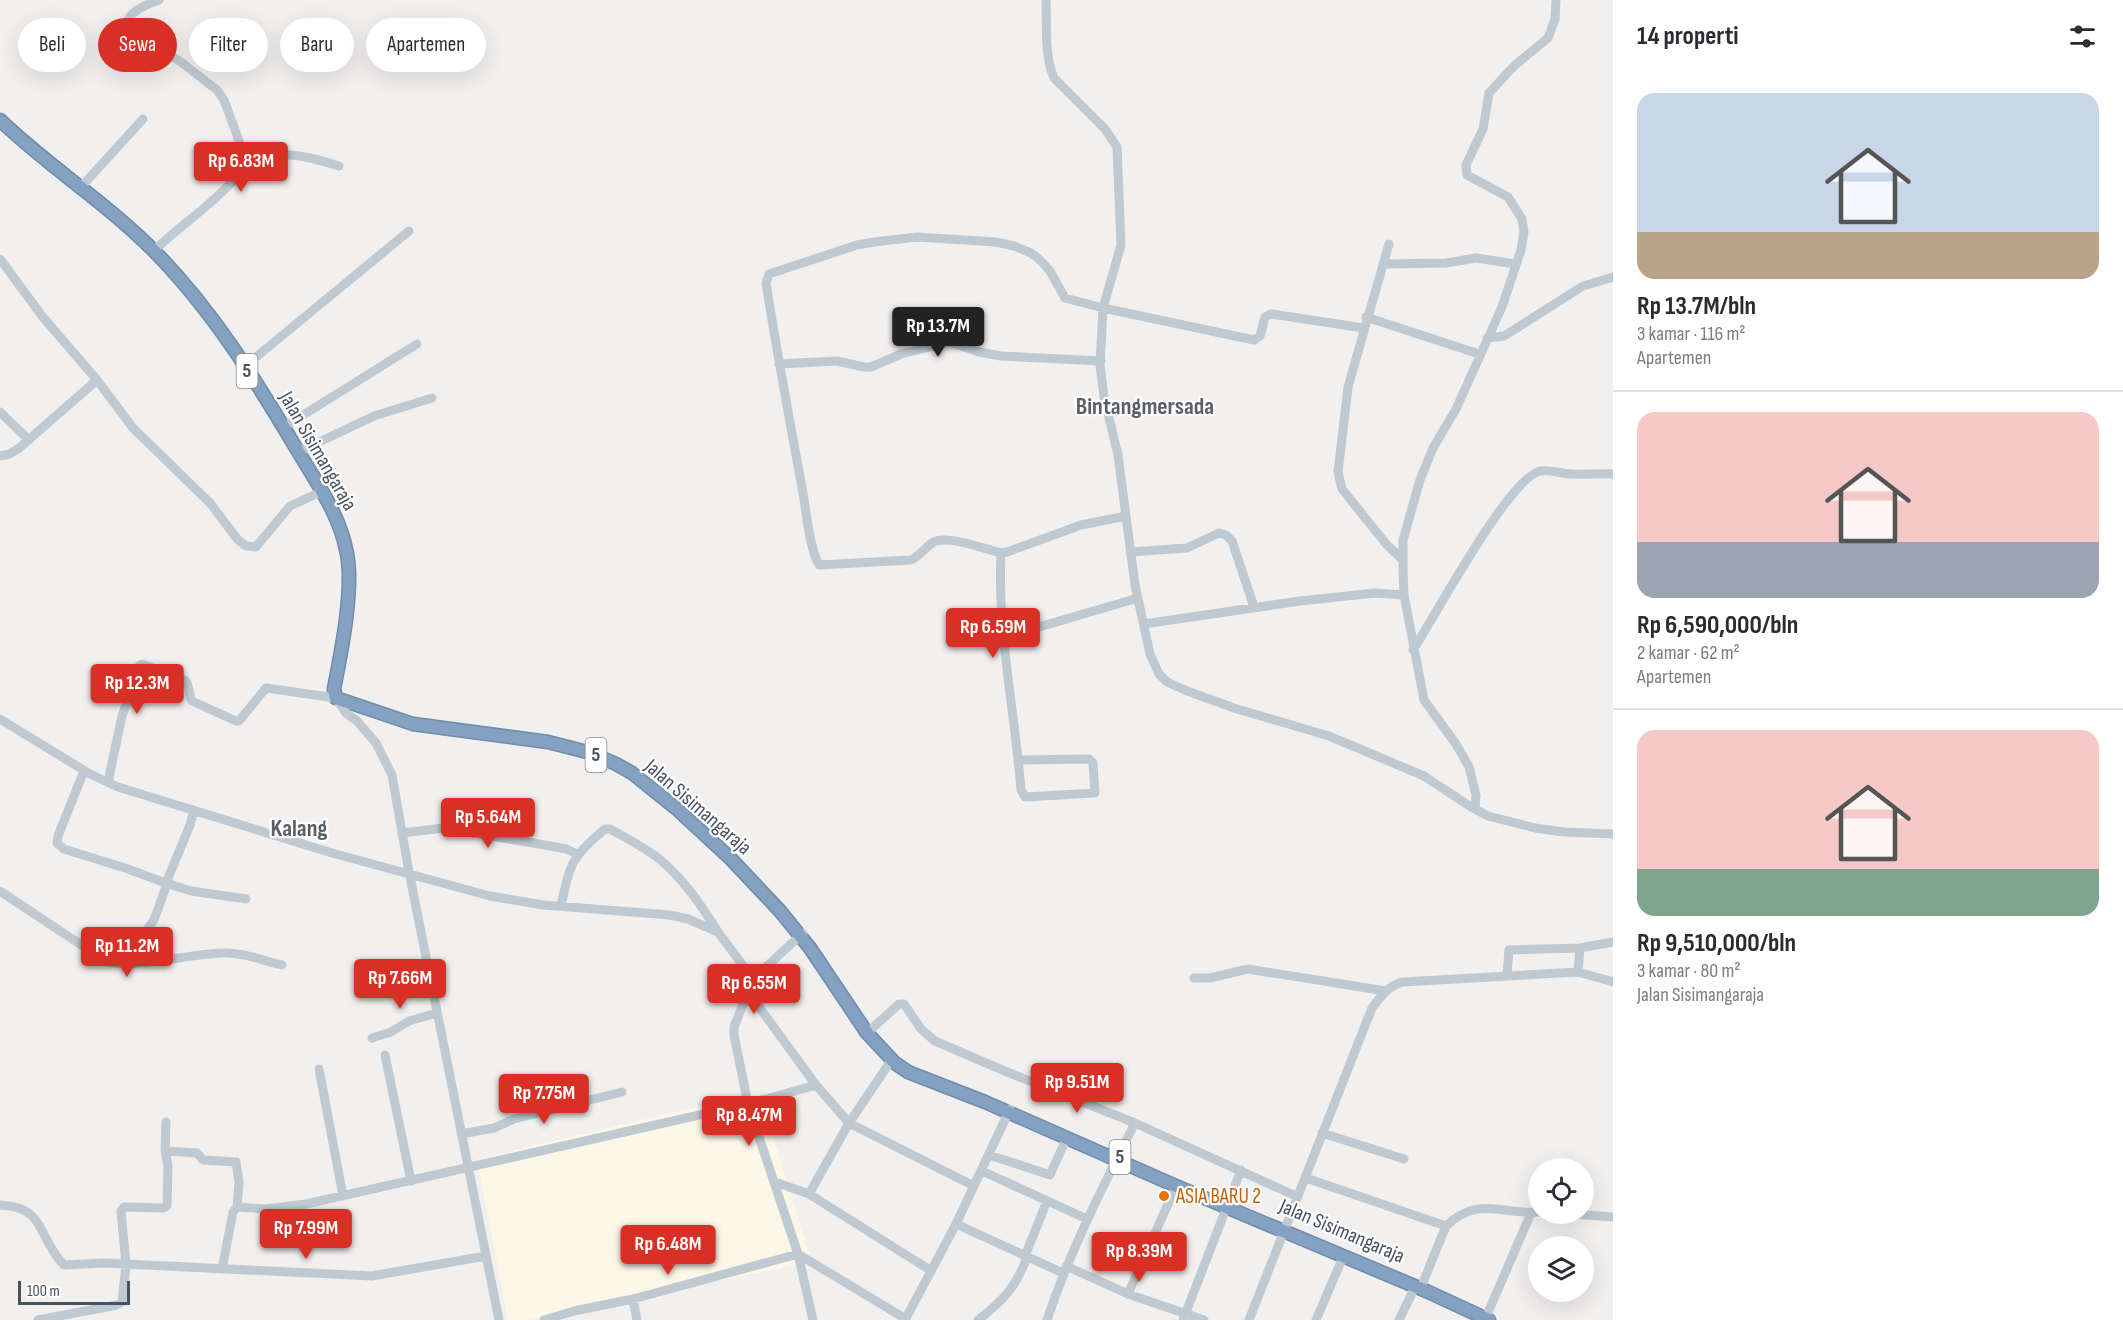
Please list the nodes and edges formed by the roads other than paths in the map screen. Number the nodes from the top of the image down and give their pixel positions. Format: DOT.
graph roads {
  1 [pos="159,0"];
  2 [pos="1046,0"];
  3 [pos="1556,0"];
  4 [pos="143,119"];
  5 [pos="0,120"];
  6 [pos="253,165"];
  7 [pos="339,166"];
  8 [pos="81,188"];
  9 [pos="409,231"];
  10 [pos="1389,244"];
  11 [pos="154,251"];
  12 [pos="0,259"];
  13 [pos="1384,264"];
  14 [pos="1516,264"];
  15 [pos="1613,277"];
  16 [pos="1103,308"];
  17 [pos="1366,317"];
  18 [pos="1364,328"];
  19 [pos="1487,338"];
  20 [pos="417,344"];
  21 [pos="1479,354"];
  22 [pos="1101,361"];
  23 [pos="779,364"];
  24 [pos="244,367"];
  25 [pos="97,380"];
  26 [pos="432,398"];
  27 [pos="0,412"];
  28 [pos="284,427"];
  29 [pos="29,440"];
  30 [pos="298,452"];
  31 [pos="0,456"];
  32 [pos="1613,474"];
  33 [pos="323,491"];
  34 [pos="1126,516"];
  35 [pos="1130,552"];
  36 [pos="1001,553"];
  37 [pos="1403,560"];
  38 [pos="1404,595"];
  39 [pos="1138,598"];
  40 [pos="1254,607"];
  41 [pos="1144,624"];
  42 [pos="1005,637"];
  43 [pos="1413,650"];
  44 [pos="336,698"];
  45 [pos="0,719"];
  46 [pos="1019,760"];
  47 [pos="84,771"];
  48 [pos="108,782"];
  49 [pos="1475,809"];
  50 [pos="194,810"];
  51 [pos="402,833"];
  52 [pos="1613,834"];
  53 [pos="577,854"];
  54 [pos="409,872"];
  55 [pos="167,884"];
  56 [pos="0,891"];
  57 [pos="246,899"];
  58 [pos="561,906"];
  59 [pos="718,932"];
  60 [pos="799,933"];
  61 [pos="1613,942"];
  62 [pos="1580,948"];
  63 [pos="138,963"];
  64 [pos="282,965"];
  65 [pos="1578,972"];
  66 [pos="1507,975"];
  67 [pos="1194,978"];
  68 [pos="753,979"];
  69 [pos="1613,982"];
  70 [pos="1386,991"];
  71 [pos="747,992"];
  72 [pos="437,1013"];
  73 [pos="868,1032"];
  74 [pos="372,1038"];
  75 [pos="385,1055"];
  76 [pos="892,1059"];
  77 [pos="319,1069"];
  78 [pos="816,1085"];
  79 [pos="622,1092"];
  80 [pos="748,1104"];
  81 [pos="1010,1111"];
  82 [pos="166,1122"];
  83 [pos="849,1123"];
  84 [pos="1135,1123"];
  85 [pos="1322,1133"];
  86 [pos="461,1134"];
  87 [pos="1066,1137"];
  88 [pos="165,1151"];
  89 [pos="989,1155"];
  90 [pos="1117,1157"];
  91 [pos="1404,1159"];
  92 [pos="468,1168"];
  93 [pos="1241,1170"];
  94 [pos="982,1171"];
  95 [pos="1306,1178"];
  96 [pos="411,1181"];
  97 [pos="775,1182"];
  98 [pos="974,1186"];
  99 [pos="1176,1186"];
  100 [pos="809,1194"];
  101 [pos="343,1196"];
  102 [pos="1298,1197"];
  103 [pos="1047,1201"];
  104 [pos="0,1205"];
  105 [pos="1228,1206"];
  106 [pos="237,1207"];
  107 [pos="1528,1212"];
  108 [pos="1594,1216"];
  109 [pos="1613,1217"];
  110 [pos="1086,1219"];
  111 [pos="956,1224"];
  112 [pos="1530,1224"];
  113 [pos="1446,1226"];
  114 [pos="1285,1230"];
  115 [pos="798,1254"];
  116 [pos="486,1256"];
  117 [pos="1026,1256"];
  118 [pos="1343,1257"];
  119 [pos="126,1265"];
  120 [pos="222,1269"];
  121 [pos="930,1270"];
  122 [pos="1064,1270"];
  123 [pos="1418,1286"];
  124 [pos="1128,1294"];
  125 [pos="633,1299"];
  126 [pos="575,1315"];
  127 [pos="1185,1317"];
  128 [pos="1491,1318"];
  129 [pos="905,1319"];
  130 [pos="38,1320"];
  131 [pos="499,1320"];
  132 [pos="544,1320"];
  133 [pos="637,1320"];
  134 [pos="813,1320"];
  135 [pos="978,1320"];
  136 [pos="1047,1320"];
  137 [pos="1204,1320"];
  138 [pos="1249,1320"];
  139 [pos="1316,1320"];
  140 [pos="1399,1320"];
  1 -- 6 [label="street"];
  2 -- 16 [label="street"];
  3 -- 14 [label="street"];
  4 -- 8 [label="street"];
  5 -- 8 [label="highway, Jalan Sisimangaraja / 5"];
  6 -- 7 [label="street"];
  6 -- 11 [label="street"];
  8 -- 11 [label="highway, Jalan Sisimangaraja / 5"];
  9 -- 24 [label="street"];
  10 -- 13 [label="street"];
  11 -- 24 [label="highway, Jalan Sisimangaraja / 5"];
  12 -- 25 [label="street"];
  13 -- 14 [label="street"];
  13 -- 17 [label="street"];
  14 -- 19 [label="street"];
  15 -- 19 [label="street"];
  16 -- 18 [label="street"];
  16 -- 22 [label="street"];
  16 -- 23 [label="street"];
  17 -- 18 [label="street"];
  17 -- 21 [label="street"];
  18 -- 37 [label="street"];
  19 -- 21 [label="street"];
  20 -- 28 [label="street"];
  21 -- 37 [label="street"];
  22 -- 23 [label="street"];
  22 -- 34 [label="street"];
  23 -- 36 [label="street"];
  24 -- 28 [label="highway, Jalan Sisimangaraja / 5"];
  25 -- 29 [label="street"];
  25 -- 33 [label="street"];
  26 -- 30 [label="street"];
  27 -- 29 [label="street"];
  28 -- 30 [label="highway, Jalan Sisimangaraja / 5"];
  29 -- 31 [label="street"];
  30 -- 33 [label="highway, Jalan Sisimangaraja / 5"];
  32 -- 43 [label="street"];
  33 -- 44 [label="highway, Jalan Sisimangaraja / 5"];
  34 -- 35 [label="street"];
  34 -- 36 [label="street"];
  35 -- 39 [label="street"];
  35 -- 40 [label="street"];
  36 -- 42 [label="street"];
  37 -- 38 [label="street"];
  38 -- 40 [label="street"];
  38 -- 43 [label="street"];
  39 -- 41 [label="street"];
  39 -- 42 [label="street"];
  40 -- 41 [label="street"];
  41 -- 49 [label="street"];
  42 -- 46 [label="street"];
  43 -- 49 [label="street"];
  44 -- 48 [label="street"];
  44 -- 51 [label="street"];
  44 -- 60 [label="highway, Jalan Sisimangaraja / 5"];
  45 -- 47 [label="street"];
  46 -- 46 [label="street"];
  47 -- 48 [label="street"];
  47 -- 55 [label="street"];
  48 -- 50 [label="street"];
  49 -- 52 [label="street"];
  50 -- 54 [label="street"];
  50 -- 55 [label="street"];
  51 -- 53 [label="street"];
  51 -- 54 [label="street"];
  53 -- 58 [label="street"];
  53 -- 59 [label="street"];
  54 -- 58 [label="street"];
  54 -- 72 [label="street"];
  55 -- 57 [label="street"];
  55 -- 63 [label="street"];
  56 -- 63 [label="street"];
  58 -- 59 [label="street"];
  59 -- 68 [label="street"];
  60 -- 68 [label="street"];
  60 -- 73 [label="highway, Jalan Sisimangaraja / 5"];
  61 -- 62 [label="street"];
  62 -- 65 [label="street"];
  62 -- 66 [label="street"];
  63 -- 64 [label="street"];
  65 -- 66 [label="street"];
  65 -- 69 [label="street"];
  66 -- 70 [label="street"];
  67 -- 70 [label="street"];
  68 -- 71 [label="street"];
  70 -- 85 [label="street"];
  71 -- 78 [label="street"];
  71 -- 80 [label="street"];
  72 -- 74 [label="street"];
  72 -- 86 [label="street"];
  73 -- 76 [label="highway, Jalan Sisimangaraja / 5"];
  73 -- 81 [label="highway, Jalan Sisimangaraja / 5"];
  73 -- 84 [label="street"];
  75 -- 96 [label="street"];
  76 -- 81 [label="highway, Jalan Sisimangaraja / 5"];
  76 -- 83 [label="street"];
  77 -- 101 [label="street"];
  78 -- 80 [label="street"];
  78 -- 83 [label="street"];
  79 -- 86 [label="street"];
  80 -- 92 [label="street"];
  80 -- 97 [label="street"];
  81 -- 87 [label="highway, Jalan Sisimangaraja / 5"];
  81 -- 89 [label="street"];
  81 -- 90 [label="highway, Jalan Sisimangaraja / 5"];
  82 -- 88 [label="street"];
  83 -- 98 [label="street"];
  83 -- 100 [label="street"];
  84 -- 90 [label="street"];
  84 -- 93 [label="street"];
  85 -- 91 [label="street"];
  85 -- 95 [label="street"];
  86 -- 92 [label="street"];
  87 -- 89 [label="street"];
  87 -- 90 [label="highway, Jalan Sisimangaraja / 5"];
  88 -- 106 [label="street"];
  88 -- 119 [label="street"];
  89 -- 94 [label="street"];
  90 -- 99 [label="highway, Jalan Sisimangaraja / 5"];
  90 -- 105 [label="highway, Jalan Sisimangaraja / 5"];
  90 -- 110 [label="street"];
  92 -- 96 [label="street"];
  92 -- 116 [label="street"];
  93 -- 102 [label="street"];
  93 -- 105 [label="street"];
  94 -- 98 [label="street"];
  94 -- 103 [label="street"];
  95 -- 102 [label="street"];
  95 -- 113 [label="street"];
  96 -- 101 [label="street"];
  97 -- 100 [label="street"];
  97 -- 115 [label="street"];
  98 -- 111 [label="street"];
  99 -- 105 [label="highway, Jalan Sisimangaraja / 5"];
  99 -- 124 [label="street"];
  100 -- 121 [label="street"];
  101 -- 106 [label="street"];
  102 -- 114 [label="street"];
  103 -- 110 [label="street"];
  103 -- 117 [label="street"];
  104 -- 119 [label="street"];
  105 -- 114 [label="highway, Jalan Sisimangaraja / 5"];
  105 -- 127 [label="street"];
  106 -- 120 [label="street"];
  107 -- 113 [label="street"];
  108 -- 109 [label="street"];
  110 -- 122 [label="street"];
  111 -- 117 [label="street"];
  111 -- 121 [label="street"];
  112 -- 128 [label="street"];
  113 -- 123 [label="street"];
  114 -- 118 [label="highway, Jalan Sisimangaraja / 5"];
  114 -- 123 [label="highway, Jalan Sisimangaraja / 5"];
  114 -- 138 [label="street"];
  115 -- 125 [label="street"];
  115 -- 129 [label="street"];
  115 -- 134 [label="street"];
  116 -- 120 [label="street"];
  116 -- 131 [label="street"];
  117 -- 122 [label="street"];
  117 -- 135 [label="street"];
  118 -- 123 [label="highway, Jalan Sisimangaraja / 5"];
  118 -- 139 [label="street"];
  119 -- 120 [label="street"];
  119 -- 130 [label="street"];
  121 -- 129 [label="street"];
  122 -- 124 [label="street"];
  122 -- 136 [label="street"];
  123 -- 128 [label="highway, Jalan Sisimangaraja / 5"];
  123 -- 140 [label="street"];
  124 -- 127 [label="street"];
  125 -- 126 [label="street"];
  125 -- 133 [label="street"];
  126 -- 132 [label="street"];
  127 -- 137 [label="street"];
}
